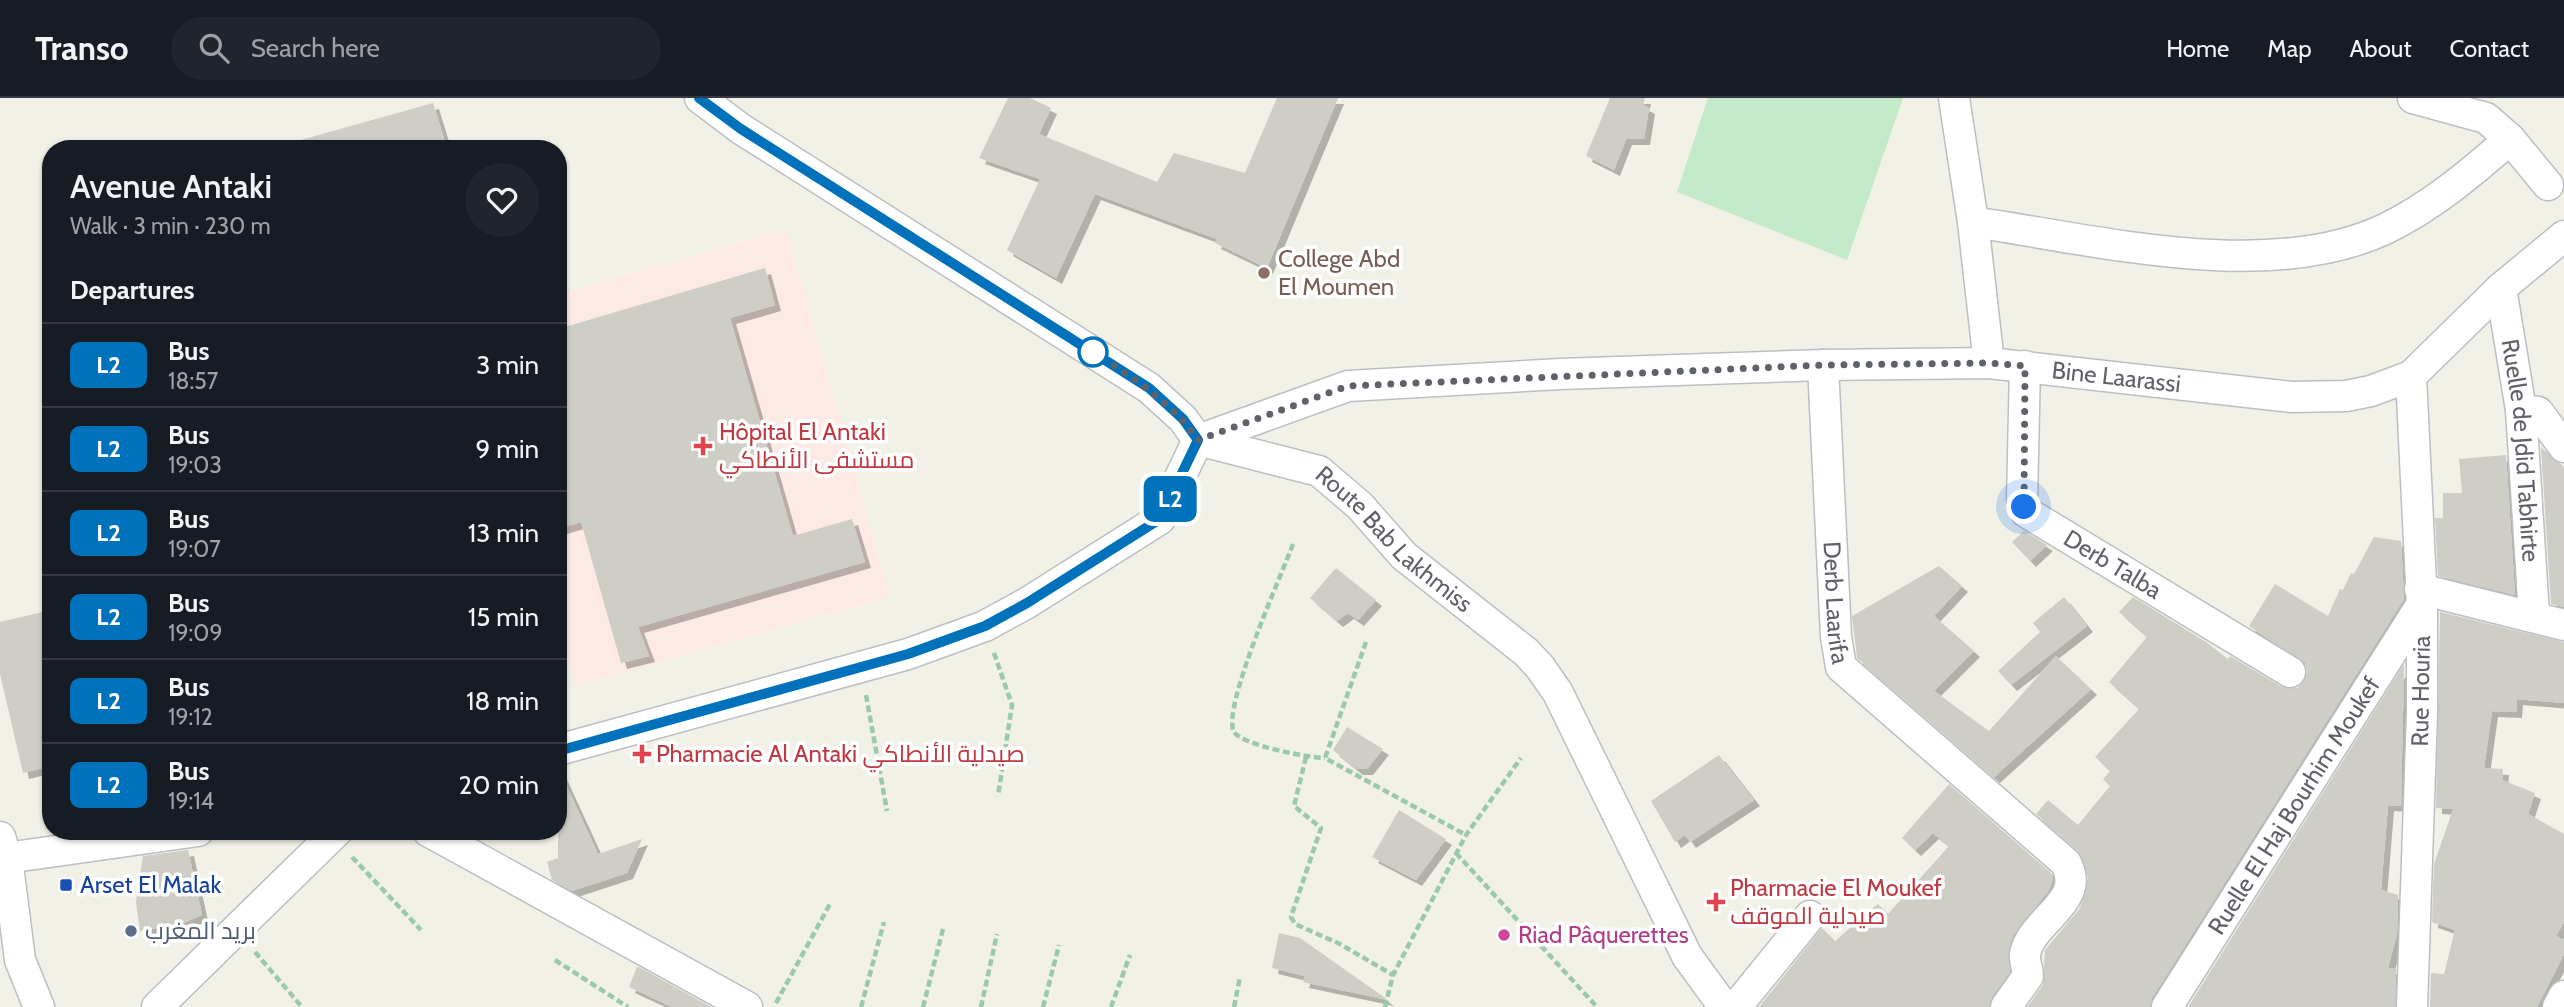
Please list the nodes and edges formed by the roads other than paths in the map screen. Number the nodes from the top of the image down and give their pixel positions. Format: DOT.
graph roads {
  1 [pos="700,98"];
  2 [pos="1954,98"];
  3 [pos="2413,98"];
  4 [pos="2510,139"];
  5 [pos="2548,185"];
  6 [pos="1973,222"];
  7 [pos="2564,236"];
  8 [pos="2501,288"];
  9 [pos="1989,363"];
  10 [pos="1823,365"];
  11 [pos="2025,366"];
  12 [pos="2411,376"];
  13 [pos="2521,410"];
  14 [pos="1198,440"];
  15 [pos="2564,447"];
  16 [pos="2421,596"];
  17 [pos="2534,615"];
  18 [pos="2564,625"];
  19 [pos="2290,672"];
  20 [pos="567,748"];
  21 [pos="110,840"];
  22 [pos="328,840"];
  23 [pos="444,840"];
  24 [pos="2,851"];
  25 [pos="1810,916"];
  26 [pos="10,961"];
  27 [pos="2564,996"];
  28 [pos="39,1007"];
  29 [pos="157,1007"];
  30 [pos="747,1007"];
  31 [pos="1724,1007"];
  32 [pos="1736,1007"];
  33 [pos="2006,1007"];
  34 [pos="2167,1007"];
  35 [pos="2412,1007"];
  36 [pos="2558,1007"];
  1 -- 14 [label="street"];
  2 -- 6 [label="street"];
  3 -- 4 [label="street"];
  4 -- 5 [label="street"];
  4 -- 6 [label="street"];
  6 -- 9 [label="street"];
  7 -- 8 [label="street"];
  8 -- 12 [label="street"];
  8 -- 13 [label="street, Ruelle de Jdid Tabhirte"];
  9 -- 10 [label="street, Bine Laarassi"];
  9 -- 11 [label="street, Bine Laarassi"];
  10 -- 14 [label="street, Bine Laarassi"];
  10 -- 33 [label="street, Derb Laarifa"];
  11 -- 12 [label="street, Bine Laarassi"];
  11 -- 19 [label="street, Derb Talba"];
  12 -- 16 [label="street, Rue Houria"];
  13 -- 15 [label="street"];
  13 -- 17 [label="street, Ruelle de Jdid Tabhirte"];
  14 -- 20 [label="street"];
  14 -- 31 [label="street, Route Bab Lakhmiss"];
  16 -- 17 [label="street"];
  16 -- 34 [label="street, Ruelle El Haj Bourhim Moukef"];
  16 -- 35 [label="street, Rue Houria"];
  17 -- 18 [label="street"];
  21 -- 24 [label="street"];
  22 -- 29 [label="street"];
  23 -- 30 [label="street"];
  24 -- 26 [label="street"];
  25 -- 32 [label="street"];
  26 -- 28 [label="street"];
  27 -- 36 [label="street"];
}
